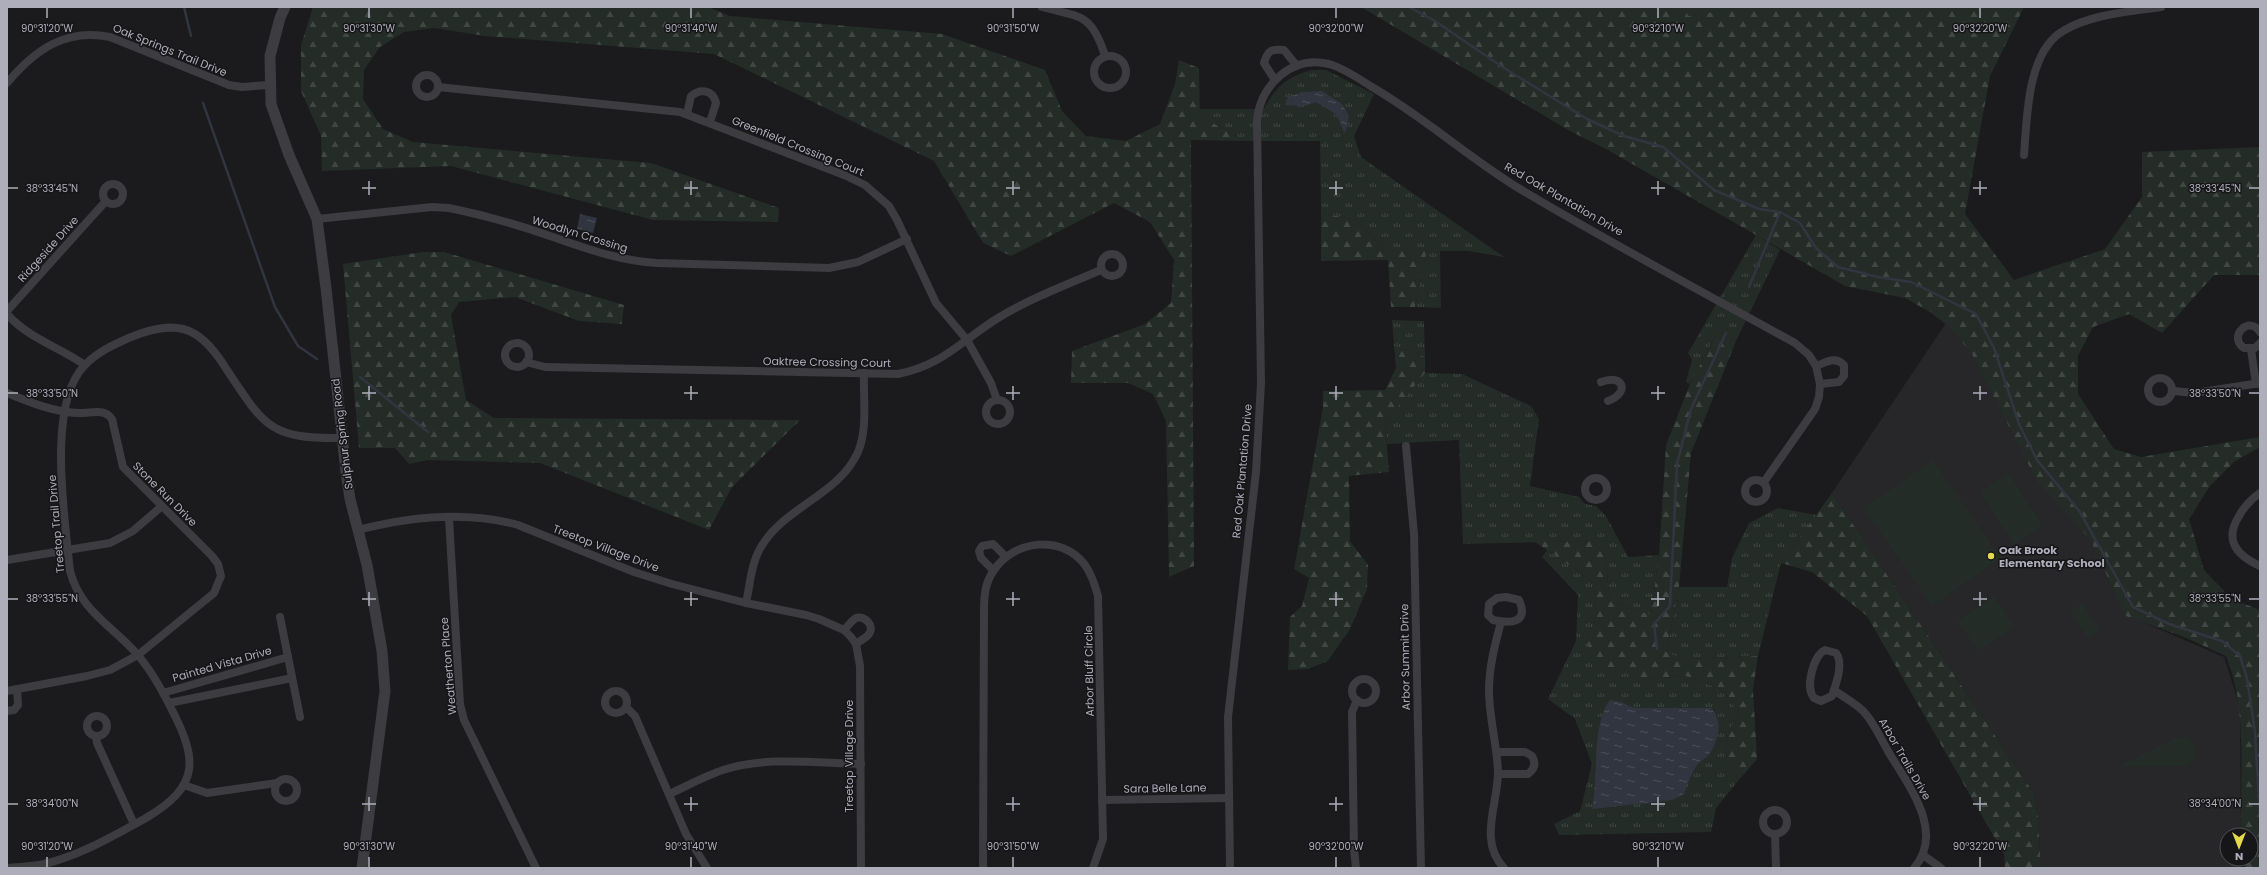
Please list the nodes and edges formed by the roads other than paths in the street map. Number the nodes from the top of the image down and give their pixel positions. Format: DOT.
graph roads {
  1 [pos="285,7"];
  2 [pos="1042,7"];
  3 [pos="2161,7"];
  4 [pos="1105,56"];
  5 [pos="1297,66"];
  6 [pos="1275,80"];
  7 [pos="7,83"];
  8 [pos="269,86"];
  9 [pos="438,86"];
  10 [pos="687,114"];
  11 [pos="710,122"];
  12 [pos="2024,155"];
  13 [pos="105,202"];
  14 [pos="317,219"];
  15 [pos="906,239"];
  16 [pos="1101,270"];
  17 [pos="7,311"];
  18 [pos="7,314"];
  19 [pos="2260,332"];
  20 [pos="967,340"];
  21 [pos="2260,342"];
  22 [pos="2251,349"];
  23 [pos="526,362"];
  24 [pos="85,365"];
  25 [pos="1816,366"];
  26 [pos="864,373"];
  27 [pos="1601,382"];
  28 [pos="2258,383"];
  29 [pos="1820,384"];
  30 [pos="2173,390"];
  31 [pos="7,393"];
  32 [pos="997,400"];
  33 [pos="1608,401"];
  34 [pos="65,411"];
  35 [pos="342,438"];
  36 [pos="1406,446"];
  37 [pos="1764,482"];
  38 [pos="2260,493"];
  39 [pos="162,506"];
  40 [pos="449,518"];
  41 [pos="358,530"];
  42 [pos="68,549"];
  43 [pos="1006,557"];
  44 [pos="7,560"];
  45 [pos="2260,566"];
  46 [pos="994,570"];
  47 [pos="746,603"];
  48 [pos="280,617"];
  49 [pos="1501,622"];
  50 [pos="844,630"];
  51 [pos="856,644"];
  52 [pos="138,655"];
  53 [pos="288,657"];
  54 [pos="292,678"];
  55 [pos="17,689"];
  56 [pos="1834,690"];
  57 [pos="7,691"];
  58 [pos="162,693"];
  59 [pos="1357,700"];
  60 [pos="169,703"];
  61 [pos="626,707"];
  62 [pos="7,711"];
  63 [pos="300,717"];
  64 [pos="96,736"];
  65 [pos="1497,752"];
  66 [pos="861,764"];
  67 [pos="1498,774"];
  68 [pos="277,783"];
  69 [pos="184,785"];
  70 [pos="669,794"];
  71 [pos="1230,798"];
  72 [pos="1102,800"];
  73 [pos="134,824"];
  74 [pos="1775,834"];
  75 [pos="1923,856"];
  76 [pos="1499,866"];
  77 [pos="1095,867"];
  78 [pos="8,868"];
  79 [pos="362,868"];
  80 [pos="536,868"];
  81 [pos="707,868"];
  82 [pos="860,868"];
  83 [pos="983,868"];
  84 [pos="1230,868"];
  85 [pos="1356,868"];
  86 [pos="1421,868"];
  87 [pos="1776,868"];
  88 [pos="1914,868"];
  89 [pos="1941,868"];
  1 -- 8 [label="street, Sulphur Spring Road"];
  2 -- 4 [label="street"];
  3 -- 12 [label="street"];
  4 -- 4 [label="street"];
  5 -- 6 [label="street, Red Oak Plantation Drive"];
  5 -- 6 [label="street"];
  5 -- 25 [label="street, Red Oak Plantation Drive"];
  6 -- 71 [label="street, Red Oak Plantation Drive"];
  7 -- 8 [label="street, Oak Springs Trail Drive"];
  8 -- 14 [label="street, Sulphur Spring Road"];
  9 -- 10 [label="street, Greenfield Crossing Court"];
  10 -- 11 [label="street, Greenfield Crossing Court"];
  10 -- 11 [label="street"];
  11 -- 15 [label="street, Greenfield Crossing Court"];
  13 -- 17 [label="street, Ridgeside Drive"];
  14 -- 15 [label="street, Woodlyn Crossing"];
  14 -- 35 [label="street, Sulphur Spring Road"];
  15 -- 20 [label="street, Greenfield Crossing Court"];
  16 -- 20 [label="street, Oaktree Crossing Court"];
  18 -- 24 [label="street"];
  19 -- 22 [label="street"];
  20 -- 26 [label="street, Oaktree Crossing Court"];
  20 -- 32 [label="street, Greenfield Crossing Court"];
  21 -- 22 [label="street"];
  22 -- 28 [label="street"];
  23 -- 26 [label="street, Oaktree Crossing Court"];
  24 -- 34 [label="street, Treetop Trail Drive"];
  24 -- 35 [label="street, Treetop Trail Drive"];
  25 -- 29 [label="street, Red Oak Plantation Drive"];
  25 -- 29 [label="street"];
  26 -- 47 [label="street"];
  27 -- 33 [label="street"];
  28 -- 30 [label="street"];
  29 -- 37 [label="street, Red Oak Plantation Drive"];
  31 -- 34 [label="street"];
  34 -- 39 [label="street, Stone Run Drive"];
  34 -- 42 [label="street, Treetop Trail Drive"];
  35 -- 41 [label="street, Sulphur Spring Road"];
  36 -- 86 [label="street, Arbor Summit Drive"];
  38 -- 45 [label="street"];
  39 -- 42 [label="street"];
  39 -- 52 [label="street, Stone Run Drive"];
  40 -- 41 [label="street, Treetop Village Drive"];
  40 -- 47 [label="street, Treetop Village Drive"];
  40 -- 80 [label="street, Weatherton Place"];
  41 -- 79 [label="street, Sulphur Spring Road"];
  42 -- 44 [label="street"];
  42 -- 52 [label="street, Treetop Trail Drive"];
  43 -- 46 [label="street, Arbor Bluff Circle"];
  43 -- 46 [label="street"];
  43 -- 72 [label="street, Arbor Bluff Circle"];
  46 -- 83 [label="street, Arbor Bluff Circle"];
  47 -- 50 [label="street, Treetop Village Drive"];
  48 -- 53 [label="street, Painted Vista Drive"];
  49 -- 65 [label="street"];
  50 -- 51 [label="street, Treetop Village Drive"];
  50 -- 51 [label="street"];
  51 -- 66 [label="street, Treetop Village Drive"];
  52 -- 55 [label="street"];
  52 -- 58 [label="street, Treetop Trail Drive"];
  53 -- 54 [label="street, Painted Vista Drive"];
  53 -- 58 [label="street, Painted Vista Drive"];
  54 -- 60 [label="street"];
  54 -- 63 [label="street, Painted Vista Drive"];
  55 -- 57 [label="street"];
  55 -- 62 [label="street"];
  56 -- 56 [label="street"];
  56 -- 75 [label="street, Arbor Trails Drive"];
  58 -- 60 [label="street, Treetop Trail Drive"];
  59 -- 85 [label="street"];
  60 -- 69 [label="street, Treetop Trail Drive"];
  61 -- 70 [label="street"];
  64 -- 73 [label="street"];
  65 -- 67 [label="street"];
  65 -- 67 [label="street"];
  66 -- 70 [label="street"];
  66 -- 82 [label="street, Treetop Village Drive"];
  67 -- 76 [label="street"];
  68 -- 69 [label="street"];
  69 -- 73 [label="street, Treetop Trail Drive"];
  70 -- 81 [label="street"];
  71 -- 72 [label="street, Sara Belle Lane"];
  71 -- 84 [label="street, Red Oak Plantation Drive"];
  72 -- 77 [label="street, Arbor Bluff Circle"];
  73 -- 78 [label="street, Treetop Trail Drive"];
  74 -- 87 [label="street"];
  75 -- 88 [label="street, Arbor Trails Drive"];
  75 -- 89 [label="street"];
}
